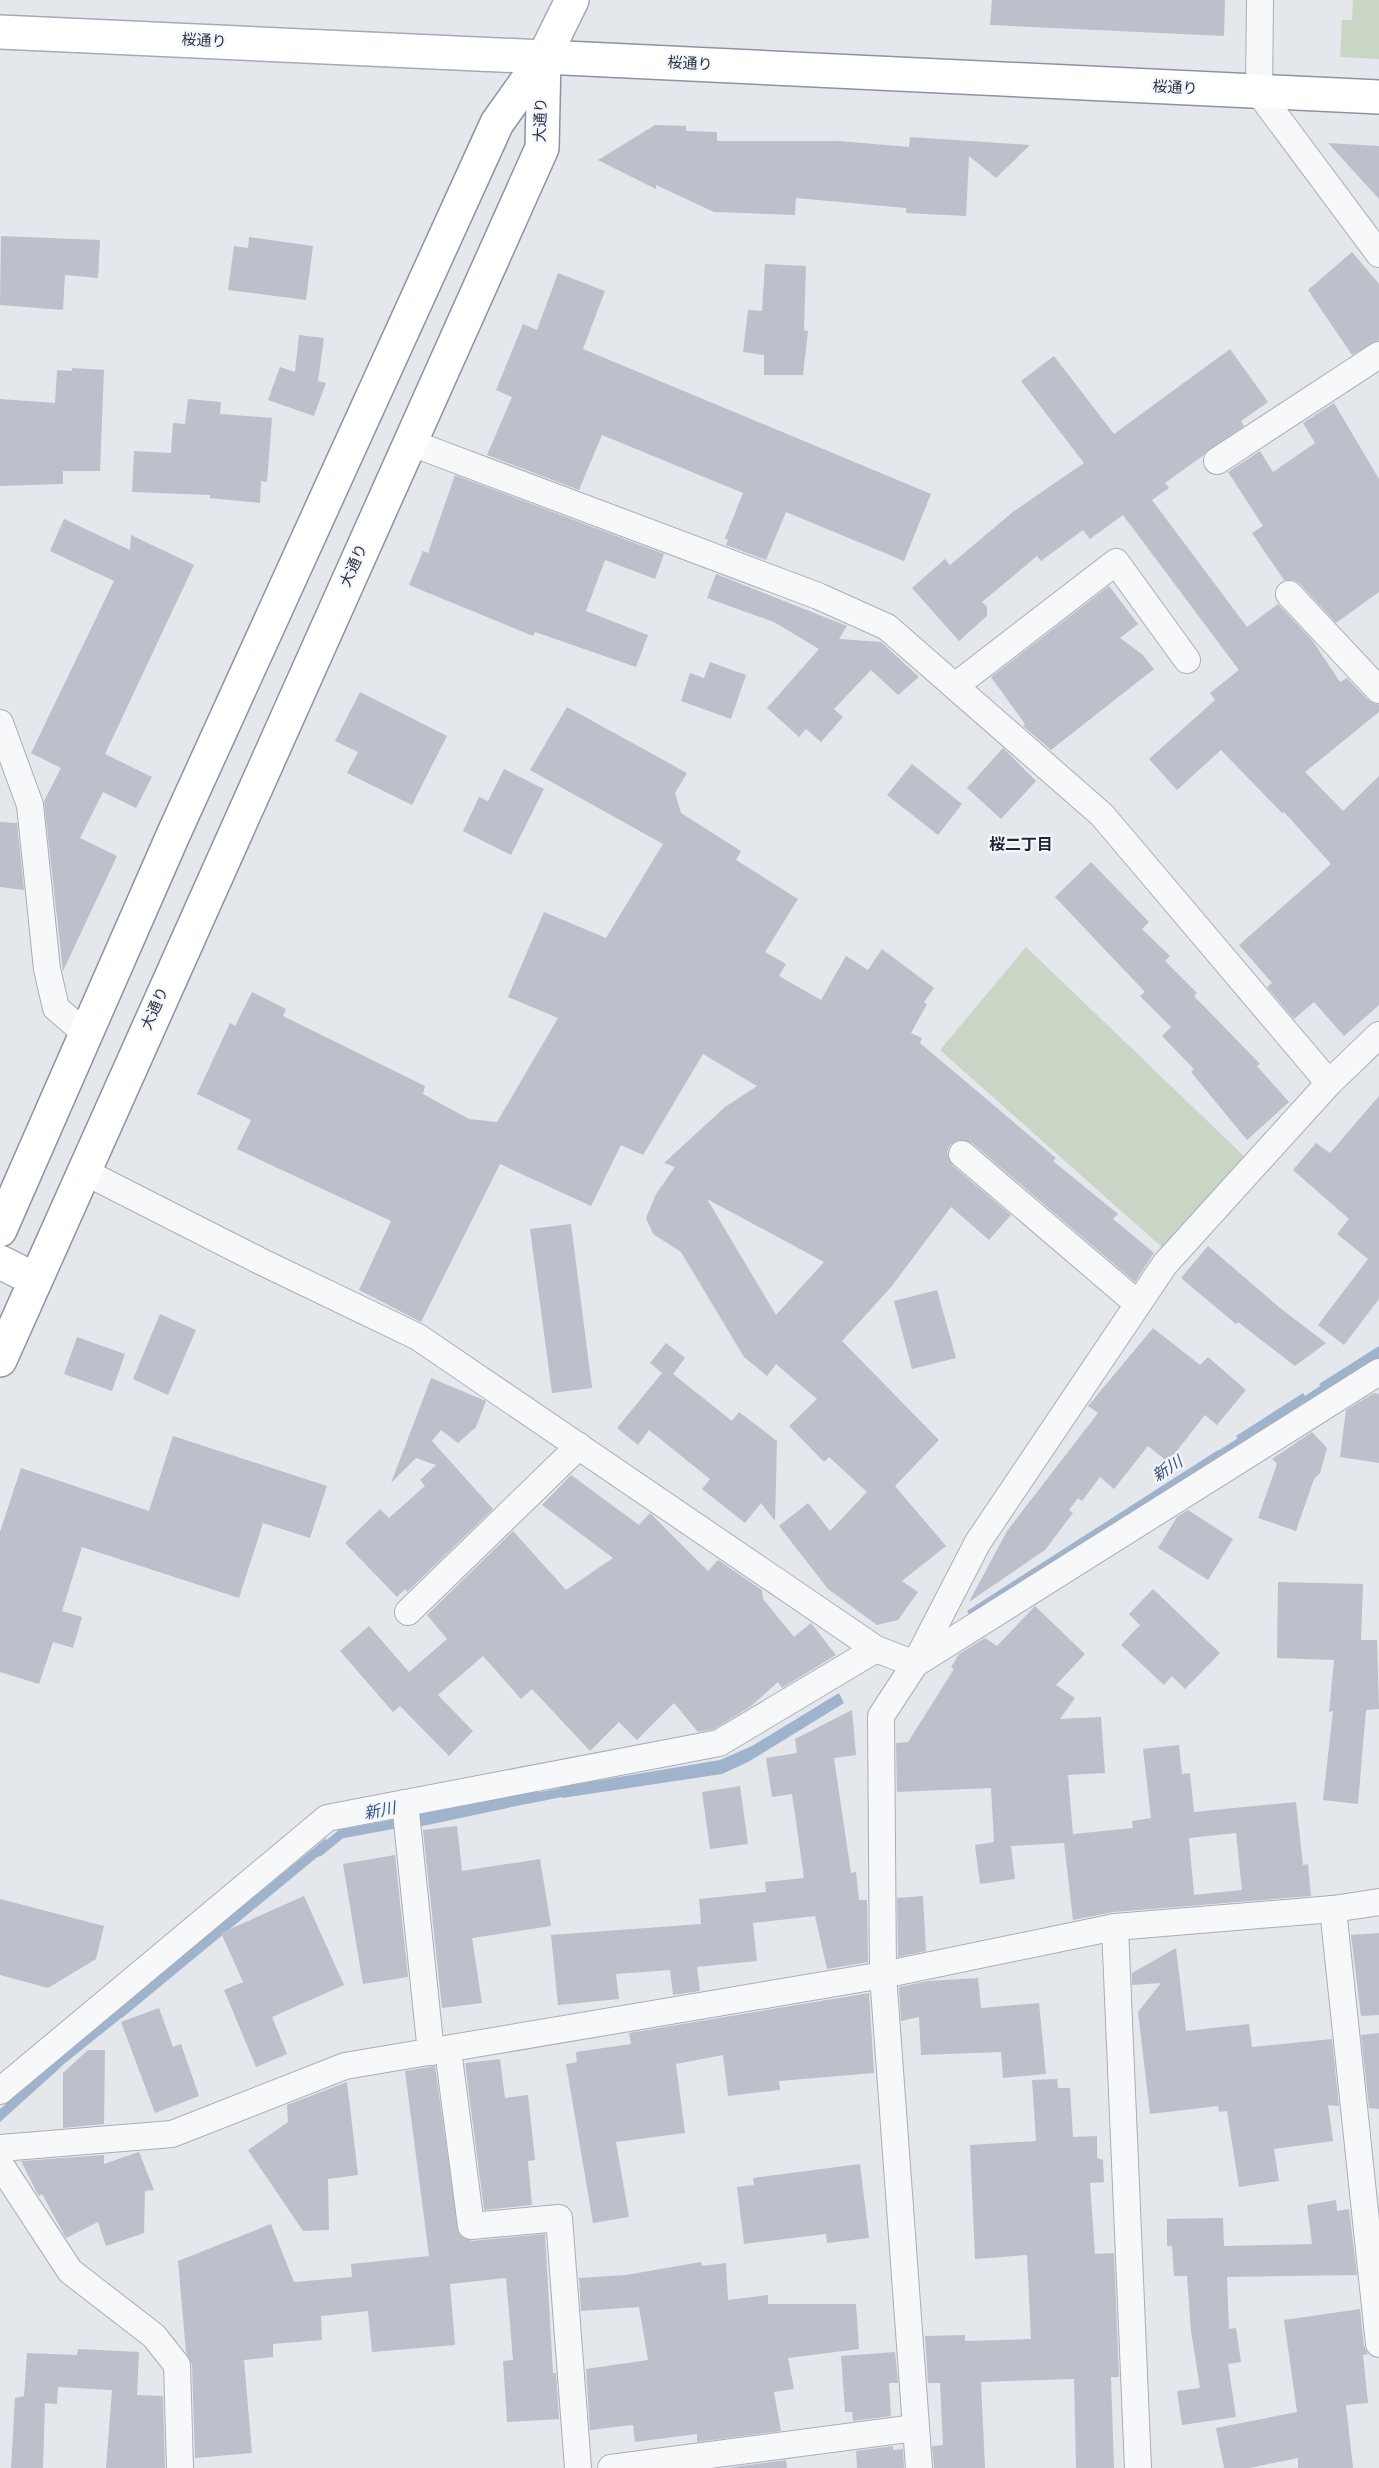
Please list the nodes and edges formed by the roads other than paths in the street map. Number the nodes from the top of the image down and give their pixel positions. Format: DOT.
graph roads {
  1 [pos="572,0"];
  2 [pos="1260,0"];
  3 [pos="0,32"];
  4 [pos="544,57"];
  5 [pos="1259,93"];
  6 [pos="1379,98"];
  7 [pos="1379,254"];
  8 [pos="1379,355"];
  9 [pos="409,442"];
  10 [pos="1217,461"];
  11 [pos="1289,594"];
  12 [pos="1187,660"];
  13 [pos="955,686"];
  14 [pos="1379,690"];
  15 [pos="0,723"];
  16 [pos="85,1033"];
  17 [pos="1379,1035"];
  18 [pos="1329,1083"];
  19 [pos="962,1154"];
  20 [pos="83,1171"];
  21 [pos="0,1230"];
  22 [pos="0,1262"];
  23 [pos="34,1279"];
  24 [pos="1138,1304"];
  25 [pos="0,1360"];
  26 [pos="1379,1372"];
  27 [pos="579,1446"];
  28 [pos="408,1612"];
  29 [pos="876,1649"];
  30 [pos="915,1664"];
  31 [pos="406,1805"];
  32 [pos="1379,1902"];
  33 [pos="1333,1909"];
  34 [pos="1115,1927"];
  35 [pos="883,1975"];
  36 [pos="440,2051"];
  37 [pos="0,2091"];
  38 [pos="0,2148"];
  39 [pos="0,2164"];
  40 [pos="1379,2344"];
  41 [pos="915,2428"];
  42 [pos="180,2468"];
  43 [pos="578,2468"];
  44 [pos="611,2468"];
  45 [pos="919,2468"];
  46 [pos="1138,2468"];
  1 -- 4 [label="main road"];
  2 -- 5 [label="street"];
  3 -- 4 [label="main road, 桜通り"];
  4 -- 5 [label="main road, 桜通り"];
  4 -- 9 [label="main road, 大通り"];
  4 -- 16 [label="main road, 大通り"];
  5 -- 6 [label="main road, 桜通り"];
  5 -- 7 [label="street"];
  8 -- 10 [label="street"];
  9 -- 13 [label="street"];
  9 -- 20 [label="main road, 大通り"];
  11 -- 14 [label="street"];
  12 -- 13 [label="street"];
  13 -- 18 [label="street"];
  15 -- 16 [label="street"];
  16 -- 21 [label="main road, 大通り"];
  17 -- 18 [label="street"];
  18 -- 24 [label="street"];
  19 -- 24 [label="street"];
  20 -- 23 [label="main road, 大通り"];
  20 -- 27 [label="street"];
  22 -- 23 [label="main road"];
  23 -- 25 [label="main road, 大通り"];
  24 -- 30 [label="street"];
  26 -- 30 [label="street"];
  27 -- 28 [label="street"];
  27 -- 29 [label="street"];
  29 -- 30 [label="street"];
  29 -- 31 [label="street"];
  30 -- 35 [label="street"];
  31 -- 36 [label="street"];
  31 -- 37 [label="street"];
  32 -- 33 [label="street"];
  33 -- 34 [label="street"];
  33 -- 40 [label="street"];
  34 -- 35 [label="street"];
  34 -- 46 [label="street"];
  35 -- 36 [label="street"];
  35 -- 41 [label="street"];
  36 -- 38 [label="street"];
  36 -- 43 [label="street"];
  39 -- 42 [label="street"];
  41 -- 44 [label="street"];
  41 -- 45 [label="street"];
}
